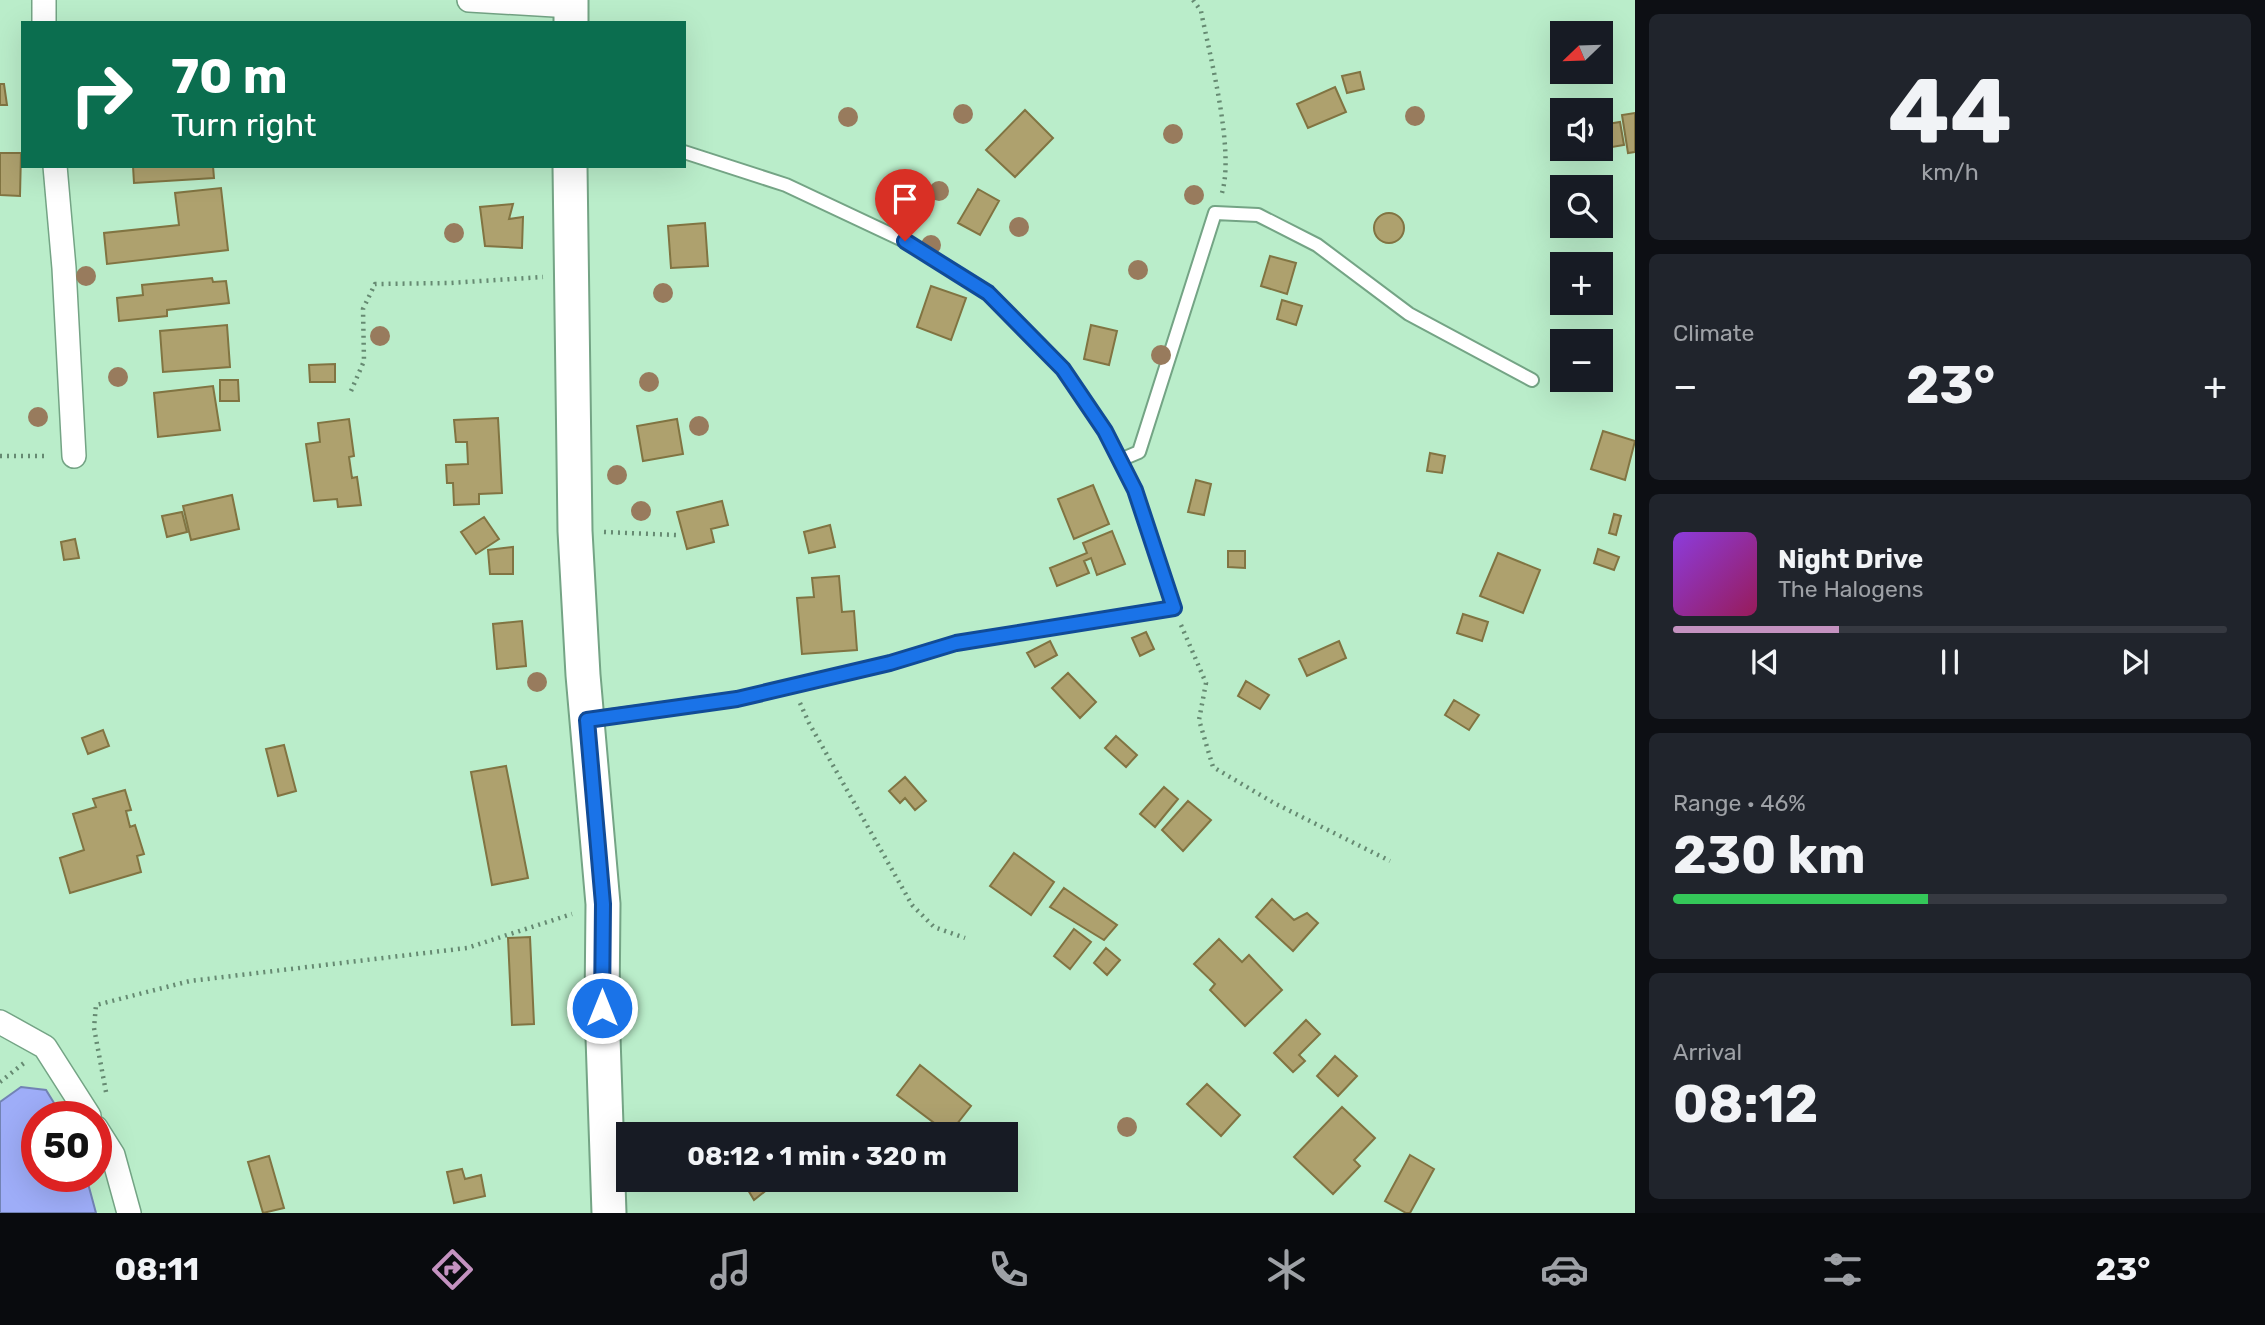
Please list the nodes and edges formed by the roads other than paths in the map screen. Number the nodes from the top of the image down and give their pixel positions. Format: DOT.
graph roads {
  1 [pos="44,0"];
  2 [pos="469,0"];
  3 [pos="571,10"];
  4 [pos="44,21"];
  5 [pos="686,153"];
  6 [pos="55,168"];
  7 [pos="570,168"];
  8 [pos="1532,380"];
  9 [pos="74,456"];
  10 [pos="1120,460"];
  11 [pos="587,720"];
  12 [pos="0,1021"];
  13 [pos="80,1101"];
  14 [pos="112,1153"];
  15 [pos="129,1213"];
  16 [pos="609,1213"];
  1 -- 4 [label="street"];
  2 -- 3 [label="street"];
  5 -- 10 [label="lane"];
  6 -- 9 [label="street"];
  7 -- 11 [label="main road"];
  8 -- 10 [label="lane"];
  10 -- 11 [label="lane"];
  11 -- 16 [label="main road"];
  12 -- 13 [label="street"];
  14 -- 15 [label="street"];
}
